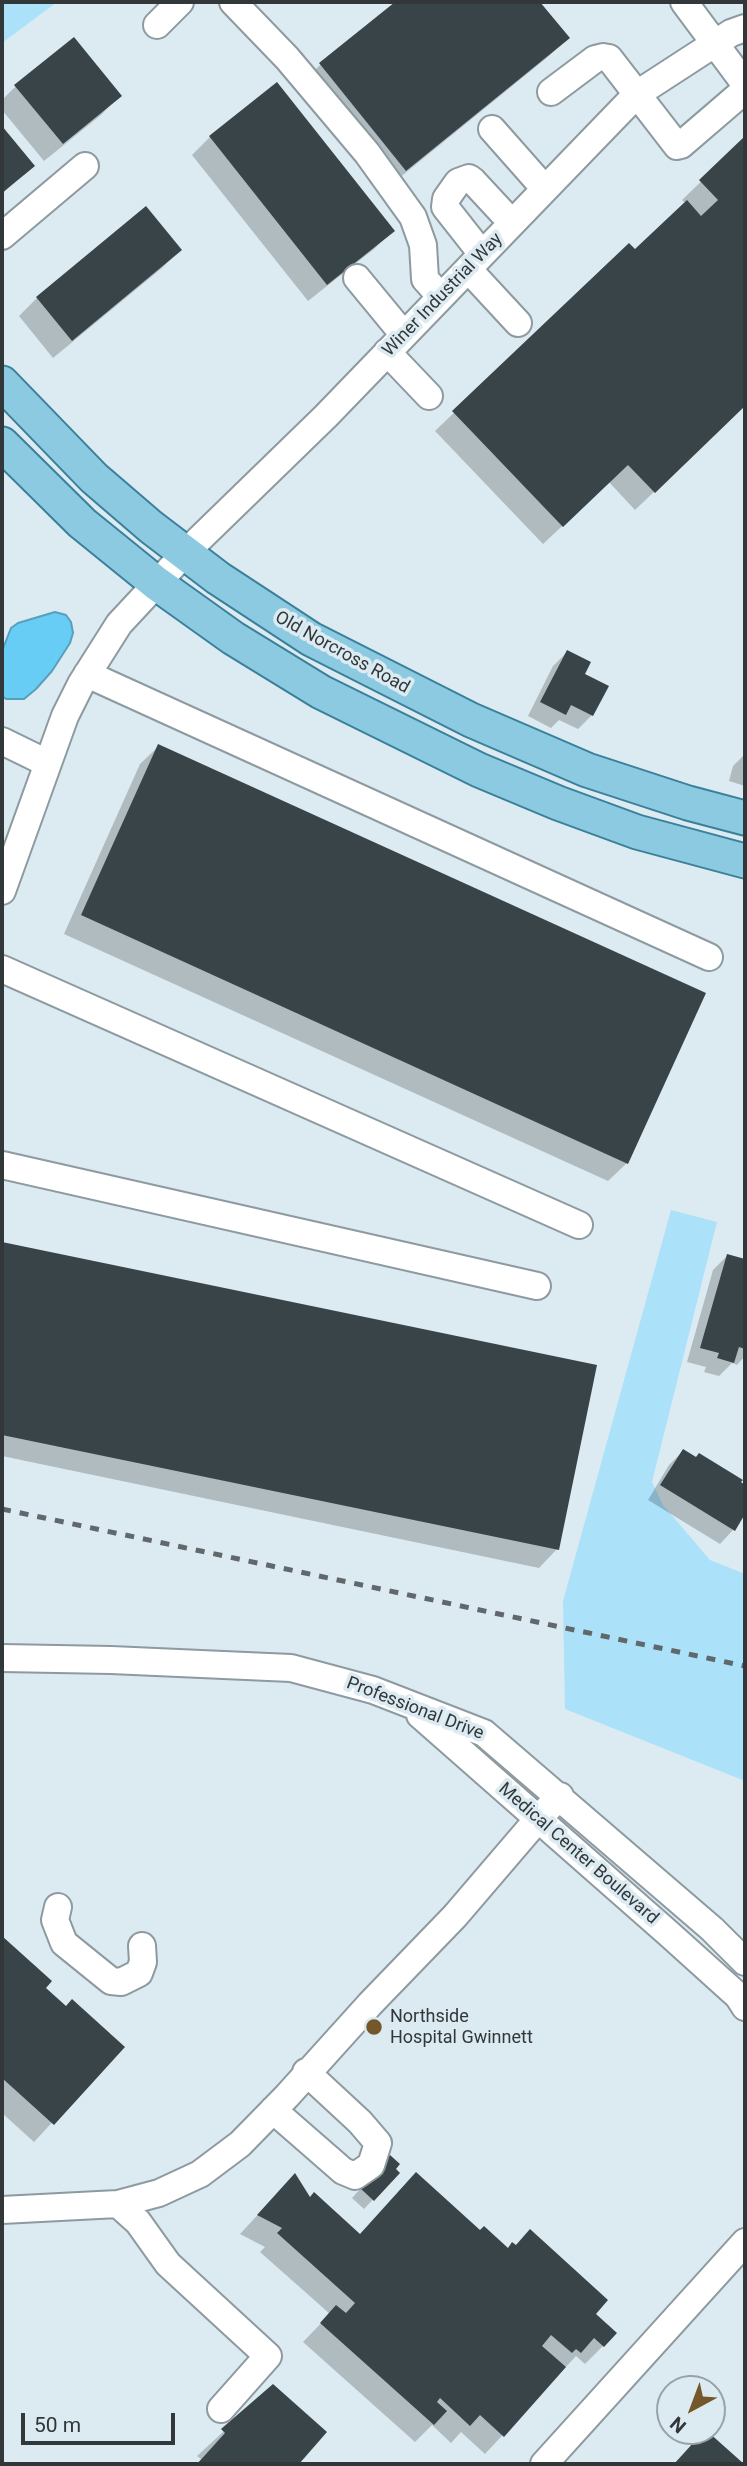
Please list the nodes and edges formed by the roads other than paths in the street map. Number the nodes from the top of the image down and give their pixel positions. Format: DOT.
graph roads {
  1 [pos="180,2"];
  2 [pos="233,2"];
  3 [pos="684,2"];
  4 [pos="157,25"];
  5 [pos="745,28"];
  6 [pos="714,44"];
  7 [pos="745,84"];
  8 [pos="745,90"];
  9 [pos="551,92"];
  10 [pos="637,94"];
  11 [pos="492,129"];
  12 [pos="85,166"];
  13 [pos="545,189"];
  14 [pos="512,223"];
  15 [pos="2,236"];
  16 [pos="475,261"];
  17 [pos="357,278"];
  18 [pos="441,297"];
  19 [pos="518,323"];
  20 [pos="396,344"];
  21 [pos="2,383"];
  22 [pos="429,396"];
  23 [pos="2,444"];
  24 [pos="185,553"];
  25 [pos="156,583"];
  26 [pos="87,674"];
  27 [pos="2,741"];
  28 [pos="47,763"];
  29 [pos="745,818"];
  30 [pos="745,861"];
  31 [pos="2,891"];
  32 [pos="709,957"];
  33 [pos="2,969"];
  34 [pos="2,1165"];
  35 [pos="579,1225"];
  36 [pos="537,1286"];
  37 [pos="2,1658"];
  38 [pos="409,1704"];
  39 [pos="560,1796"];
  40 [pos="538,1819"];
  41 [pos="58,1907"];
  42 [pos="142,1946"];
  43 [pos="745,1962"];
  44 [pos="745,2007"];
  45 [pos="306,2072"];
  46 [pos="273,2110"];
  47 [pos="118,2204"];
  48 [pos="2,2210"];
  49 [pos="745,2242"];
  50 [pos="221,2409"];
  51 [pos="544,2464"];
  1 -- 4 [label="street"];
  2 -- 18 [label="street"];
  3 -- 6 [label="street"];
  5 -- 6 [label="street, Winer Industrial Way"];
  6 -- 7 [label="street"];
  6 -- 10 [label="street, Winer Industrial Way"];
  8 -- 10 [label="street"];
  9 -- 10 [label="street"];
  10 -- 13 [label="street, Winer Industrial Way"];
  11 -- 13 [label="street"];
  12 -- 15 [label="street"];
  13 -- 14 [label="street, Winer Industrial Way"];
  14 -- 16 [label="street, Winer Industrial Way"];
  14 -- 16 [label="street"];
  16 -- 18 [label="street, Winer Industrial Way"];
  16 -- 19 [label="street"];
  17 -- 20 [label="street"];
  18 -- 20 [label="street, Winer Industrial Way"];
  20 -- 22 [label="street"];
  20 -- 24 [label="street, Winer Industrial Way"];
  21 -- 24 [label="main road, Old Norcross Road"];
  23 -- 25 [label="main road"];
  24 -- 25 [label="street, Winer Industrial Way"];
  24 -- 29 [label="main road, Old Norcross Road"];
  25 -- 26 [label="street, Winer Industrial Way"];
  25 -- 30 [label="main road"];
  26 -- 28 [label="street, Winer Industrial Way"];
  26 -- 32 [label="street"];
  27 -- 28 [label="street"];
  28 -- 31 [label="street, Winer Industrial Way"];
  33 -- 35 [label="street"];
  34 -- 36 [label="street"];
  37 -- 38 [label="street, Professional Drive"];
  38 -- 39 [label="street, Professional Drive"];
  38 -- 40 [label="street, Medical Center Boulevard"];
  39 -- 40 [label="street"];
  39 -- 43 [label="street, Professional Drive"];
  40 -- 44 [label="street, Medical Center Boulevard"];
  40 -- 45 [label="street"];
  41 -- 42 [label="street"];
  45 -- 46 [label="street"];
  45 -- 46 [label="street"];
  46 -- 47 [label="street"];
  47 -- 48 [label="street"];
  47 -- 50 [label="street"];
  49 -- 51 [label="street"];
}
